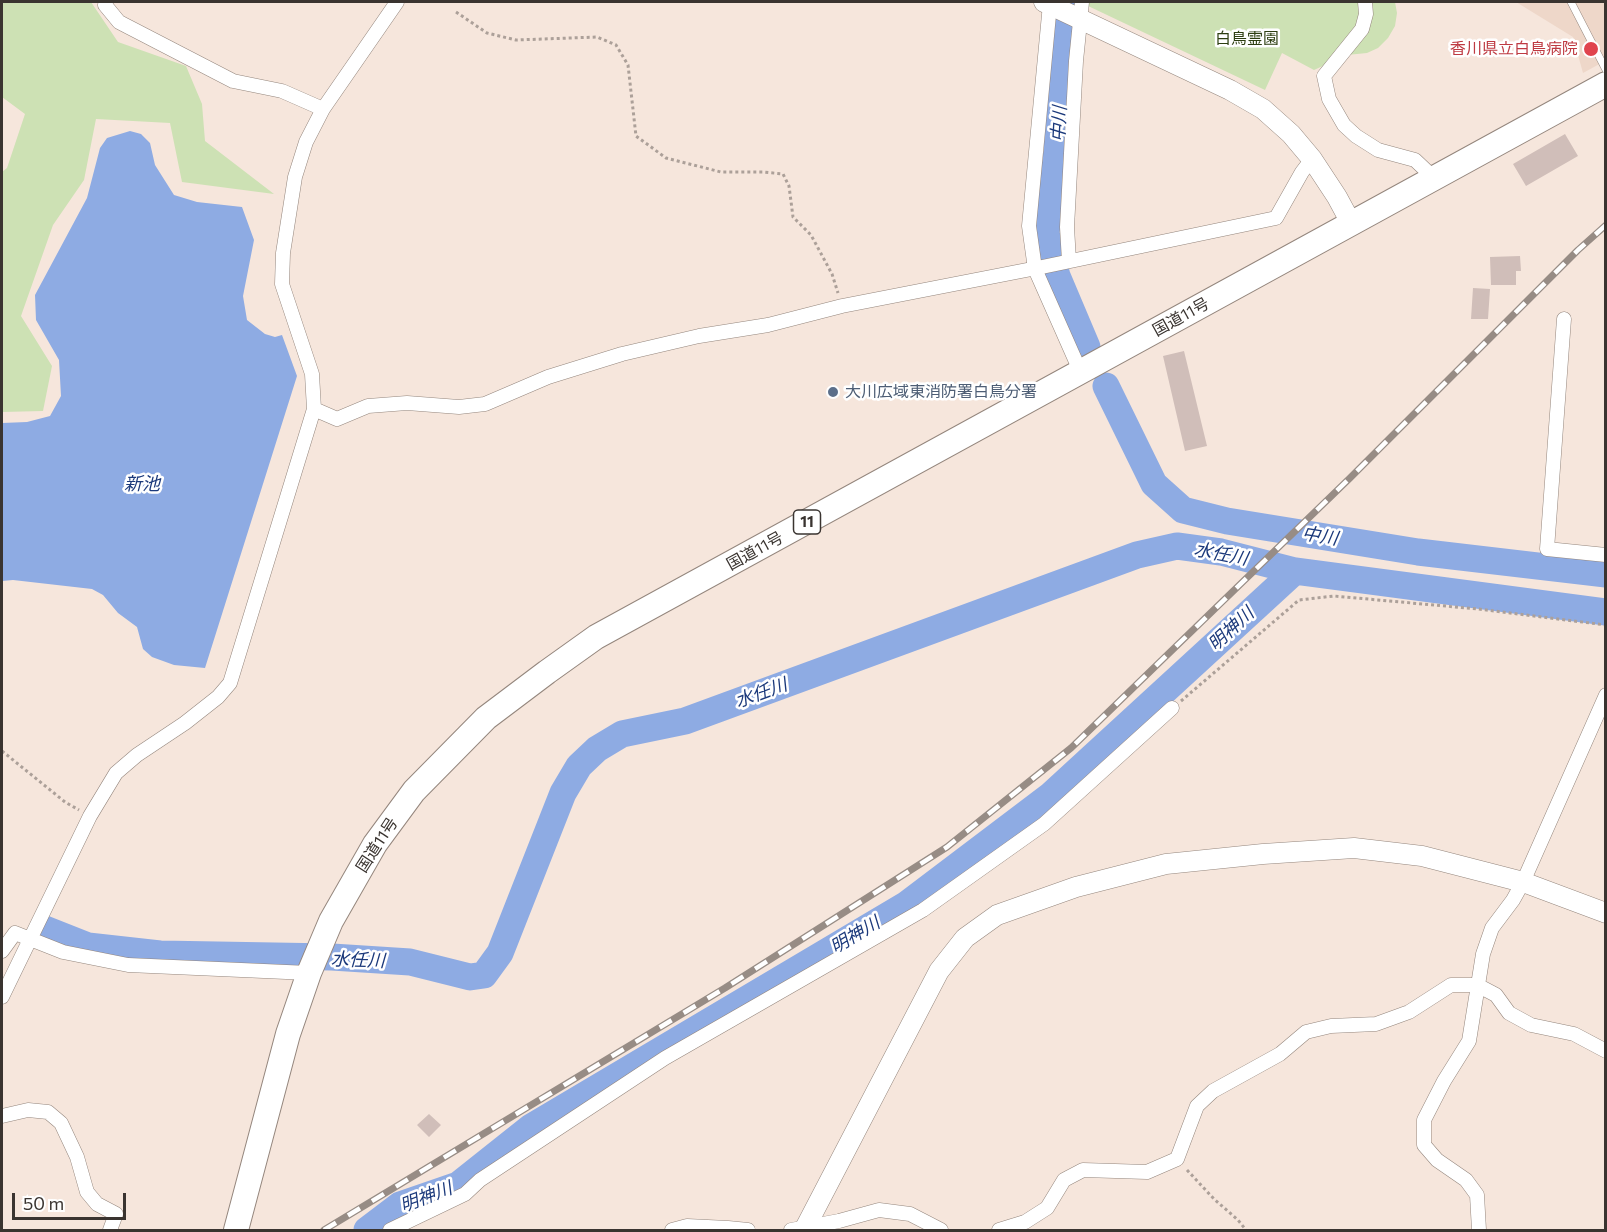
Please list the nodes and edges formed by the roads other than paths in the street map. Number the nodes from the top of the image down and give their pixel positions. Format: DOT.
graph roads {
  1 [pos="106,2"];
  2 [pos="397,2"];
  3 [pos="1365,2"];
  4 [pos="1571,2"];
  5 [pos="1047,3"];
  6 [pos="1081,10"];
  7 [pos="1605,70"];
  8 [pos="1605,84"];
  9 [pos="323,109"];
  10 [pos="1312,159"];
  11 [pos="1434,178"];
  12 [pos="1351,223"];
  13 [pos="1069,261"];
  14 [pos="1038,268"];
  15 [pos="1564,320"];
  16 [pos="1081,373"];
  17 [pos="314,409"];
  18 [pos="1605,555"];
  19 [pos="1605,694"];
  20 [pos="1172,708"];
  21 [pos="1523,882"];
  22 [pos="1605,913"];
  23 [pos="31,938"];
  24 [pos="2,951"];
  25 [pos="309,973"];
  26 [pos="1477,985"];
  27 [pos="2,997"];
  28 [pos="1605,1051"];
  29 [pos="2,1116"];
  30 [pos="406,1226"];
  31 [pos="110,1230"];
  32 [pos="236,1230"];
  33 [pos="390,1230"];
  34 [pos="672,1230"];
  35 [pos="748,1230"];
  36 [pos="800,1230"];
  37 [pos="942,1230"];
  38 [pos="999,1230"];
  39 [pos="1479,1230"];
  1 -- 9 [label="street"];
  2 -- 9 [label="street"];
  3 -- 11 [label="street"];
  4 -- 7 [label="lane"];
  5 -- 6 [label="street"];
  5 -- 14 [label="street"];
  6 -- 10 [label="street"];
  6 -- 13 [label="street"];
  8 -- 11 [label="highway, 国道11号 / 11"];
  9 -- 17 [label="street"];
  10 -- 12 [label="street"];
  10 -- 13 [label="street"];
  11 -- 12 [label="highway, 国道11号 / 11"];
  12 -- 16 [label="highway, 国道11号 / 11"];
  13 -- 14 [label="street"];
  14 -- 16 [label="street"];
  14 -- 17 [label="street"];
  15 -- 18 [label="street"];
  16 -- 25 [label="highway, 国道11号 / 11"];
  17 -- 23 [label="street"];
  19 -- 21 [label="street"];
  20 -- 30 [label="street"];
  21 -- 22 [label="street"];
  21 -- 26 [label="street"];
  21 -- 36 [label="street"];
  23 -- 24 [label="street"];
  23 -- 25 [label="street"];
  23 -- 27 [label="street"];
  25 -- 32 [label="highway, 国道11号 / 11"];
  26 -- 28 [label="street"];
  26 -- 38 [label="street"];
  26 -- 39 [label="street"];
  29 -- 31 [label="street"];
  30 -- 33 [label="street"];
  34 -- 35 [label="street"];
  36 -- 37 [label="street"];
}
